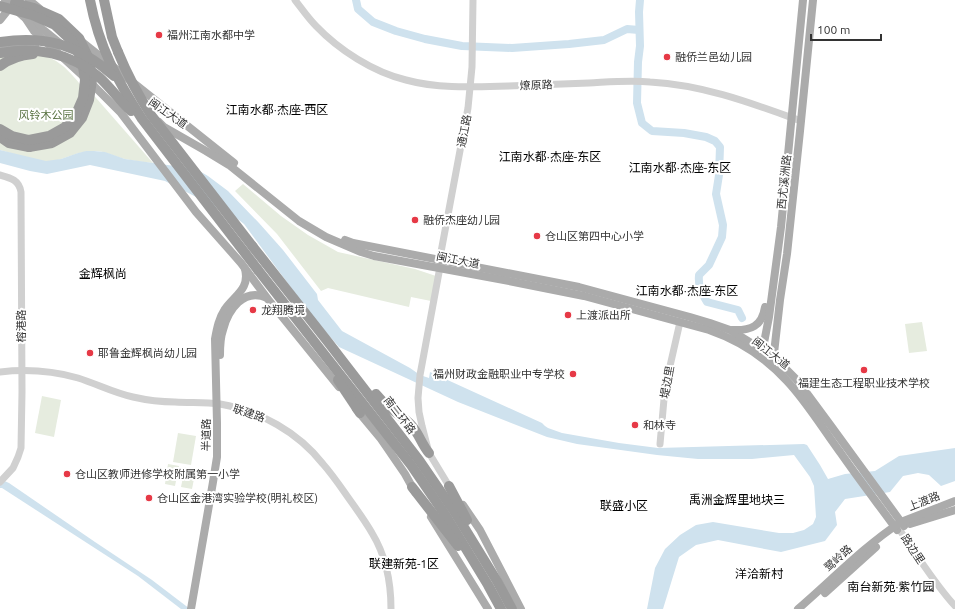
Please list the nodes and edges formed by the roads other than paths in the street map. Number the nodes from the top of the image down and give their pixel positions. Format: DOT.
graph roads {
  1 [pos="30,0"];
  2 [pos="90,0"];
  3 [pos="104,0"];
  4 [pos="295,0"];
  5 [pos="473,0"];
  6 [pos="803,0"];
  7 [pos="812,0"];
  8 [pos="6,1"];
  9 [pos="0,6"];
  10 [pos="24,17"];
  11 [pos="0,20"];
  12 [pos="39,40"];
  13 [pos="0,42"];
  14 [pos="0,47"];
  15 [pos="0,53"];
  16 [pos="55,53"];
  17 [pos="0,66"];
  18 [pos="95,87"];
  19 [pos="471,88"];
  20 [pos="146,117"];
  21 [pos="792,117"];
  22 [pos="802,121"];
  23 [pos="164,127"];
  24 [pos="0,129"];
  25 [pos="0,137"];
  26 [pos="0,143"];
  27 [pos="29,147"];
  28 [pos="0,175"];
  29 [pos="440,264"];
  30 [pos="245,268"];
  31 [pos="775,271"];
  32 [pos="267,298"];
  33 [pos="680,322"];
  34 [pos="730,330"];
  35 [pos="324,345"];
  36 [pos="762,354"];
  37 [pos="774,358"];
  38 [pos="773,367"];
  39 [pos="21,370"];
  40 [pos="0,372"];
  41 [pos="219,404"];
  42 [pos="360,413"];
  43 [pos="660,444"];
  44 [pos="429,453"];
  45 [pos="859,472"];
  46 [pos="0,482"];
  47 [pos="449,486"];
  48 [pos="412,487"];
  49 [pos="955,501"];
  50 [pos="955,510"];
  51 [pos="899,527"];
  52 [pos="493,583"];
  53 [pos="955,606"];
  54 [pos="191,609"];
  55 [pos="196,609"];
  56 [pos="391,609"];
  57 [pos="488,609"];
  58 [pos="501,609"];
  59 [pos="512,609"];
  60 [pos="521,609"];
  61 [pos="798,609"];
  62 [pos="806,609"];
  1 -- 29 [label="main road, 闽江大道"];
  2 -- 20 [label="highway, bridge"];
  3 -- 20 [label="highway, bridge"];
  4 -- 19 [label="street, 燎原路"];
  5 -- 19 [label="street, 通江路"];
  6 -- 21 [label="main road, 西尤溪洲路"];
  7 -- 22 [label="main road, 西尤溪洲路"];
  8 -- 10 [label="main road, 闽江大道"];
  8 -- 11 [label="main road"];
  8 -- 27 [label="highway, bridge"];
  9 -- 24 [label="highway, bridge"];
  10 -- 16 [label="main road"];
  10 -- 23 [label="main road, 闽江大道"];
  12 -- 13 [label="highway, bridge"];
  12 -- 15 [label="highway, bridge"];
  12 -- 20 [label="highway, bridge"];
  14 -- 16 [label="main road"];
  15 -- 16 [label="highway, bridge"];
  16 -- 17 [label="highway, bridge"];
  16 -- 18 [label="main road"];
  16 -- 20 [label="highway, bridge"];
  18 -- 23 [label="main road"];
  18 -- 30 [label="main road"];
  19 -- 21 [label="street, 燎原路"];
  19 -- 29 [label="street, 通江路"];
  20 -- 35 [label="highway, 南二环路, bridge"];
  20 -- 35 [label="highway, 南二环路, bridge"];
  21 -- 22 [label="street, 燎原路"];
  21 -- 31 [label="main road, 西尤溪洲路"];
  22 -- 37 [label="main road, 西尤溪洲路"];
  23 -- 29 [label="main road, 闽江大道"];
  25 -- 27 [label="highway"];
  26 -- 27 [label="highway"];
  28 -- 39 [label="street, 榕港路"];
  29 -- 33 [label="main road, 闽江大道"];
  29 -- 34 [label="main road, 闽江大道"];
  29 -- 44 [label="street, 通江路"];
  30 -- 32 [label="main road"];
  30 -- 41 [label="main road, 半道路"];
  31 -- 34 [label="main road"];
  31 -- 36 [label="main road, 西尤溪洲路"];
  32 -- 41 [label="main road, 半道路"];
  32 -- 42 [label="main road"];
  33 -- 36 [label="main road, 闽江大道"];
  33 -- 43 [label="street, 堤边里"];
  34 -- 36 [label="main road, 闽江大道"];
  35 -- 42 [label="highway"];
  35 -- 44 [label="highway"];
  35 -- 52 [label="highway, 南二环路"];
  36 -- 37 [label="main road, 闽江大道"];
  36 -- 38 [label="main road, 闽江大道"];
  37 -- 38 [label="main road, 西尤溪洲路"];
  37 -- 45 [label="main road, 闽江大道"];
  38 -- 45 [label="main road, 闽江大道"];
  39 -- 40 [label="street, 联建路"];
  39 -- 41 [label="street, 联建路"];
  39 -- 46 [label="street, 榕港路"];
  41 -- 54 [label="main road, 半道路"];
  41 -- 55 [label="main road, 半道路"];
  41 -- 56 [label="street, 联建路"];
  42 -- 48 [label="main road"];
  44 -- 47 [label="street, 通江路"];
  45 -- 51 [label="main road, 闽江大道"];
  45 -- 51 [label="main road, 闽江大道"];
  47 -- 52 [label="highway"];
  47 -- 60 [label="main road"];
  48 -- 52 [label="highway"];
  48 -- 57 [label="main road"];
  49 -- 51 [label="main road, 上渡路"];
  50 -- 51 [label="main road, 上渡路"];
  51 -- 53 [label="street, 路边里"];
  51 -- 61 [label="main road, 鹭岭路"];
  51 -- 62 [label="main road, 鹭岭路"];
  52 -- 58 [label="highway, 南二环路"];
  52 -- 59 [label="highway, 南二环路"];
}
